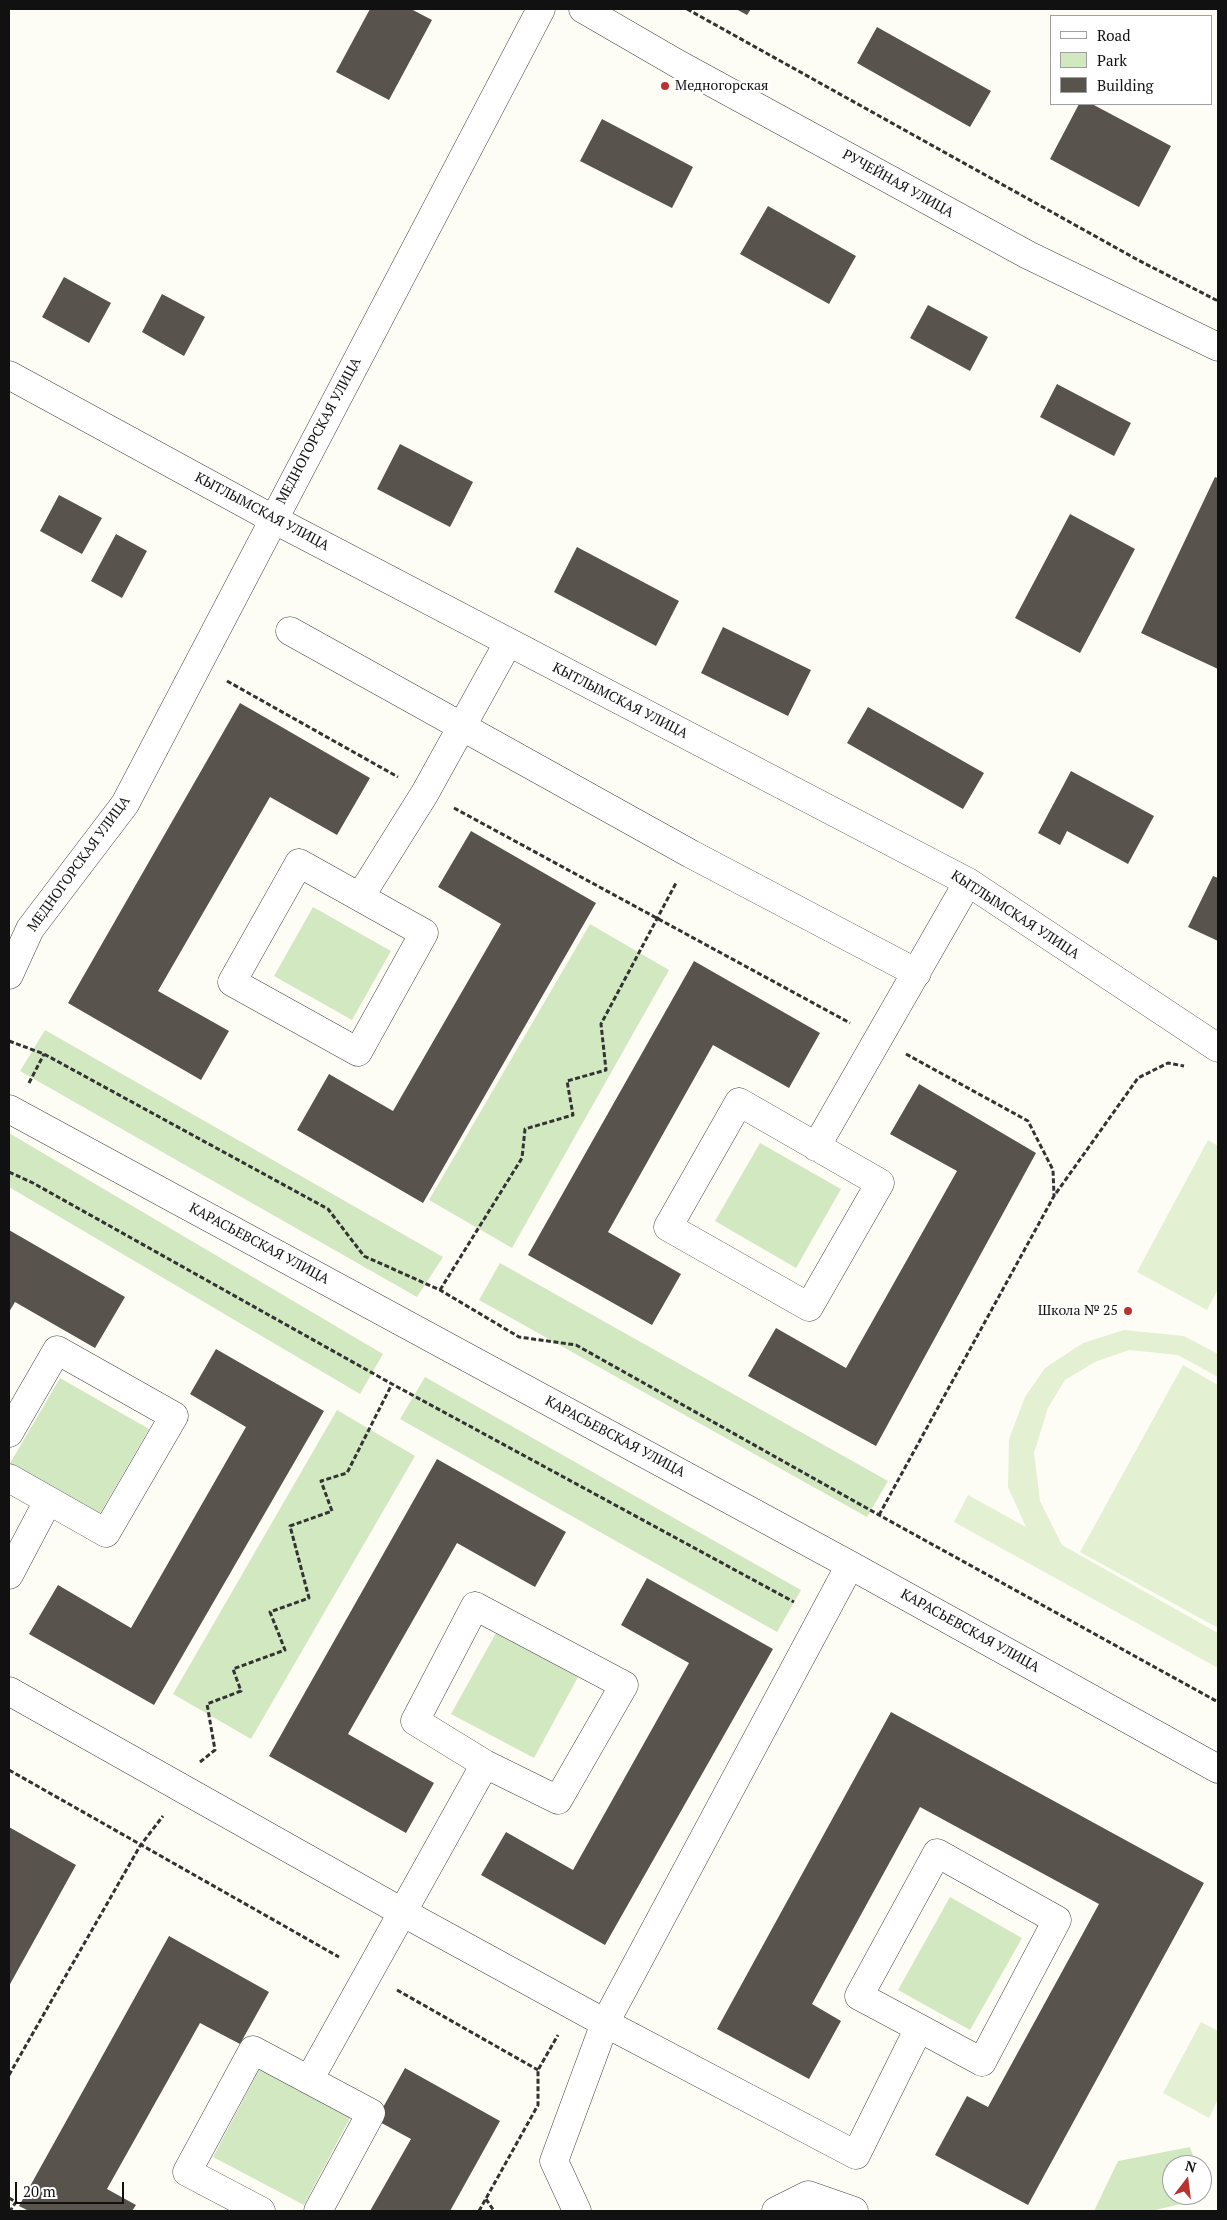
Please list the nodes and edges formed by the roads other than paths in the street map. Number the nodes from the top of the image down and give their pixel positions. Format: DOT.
graph roads {
  1 [pos="541,9"];
  2 [pos="583,9"];
  3 [pos="1218,348"];
  4 [pos="9,375"];
  5 [pos="273,519"];
  6 [pos="290,631"];
  7 [pos="508,643"];
  8 [pos="460,727"];
  9 [pos="968,882"];
  10 [pos="360,897"];
  11 [pos="917,973"];
  12 [pos="9,975"];
  13 [pos="1218,1048"];
  14 [pos="9,1109"];
  15 [pos="816,1147"];
  16 [pos="9,1433"];
  17 [pos="9,1478"];
  18 [pos="48,1501"];
  19 [pos="850,1565"];
  20 [pos="9,1576"];
  21 [pos="9,1690"];
  22 [pos="485,1764"];
  23 [pos="1218,1769"];
  24 [pos="402,1912"];
  25 [pos="605,2023"];
  26 [pos="919,2028"];
  27 [pos="309,2080"];
  28 [pos="261,2211"];
  29 [pos="318,2211"];
  30 [pos="577,2211"];
  31 [pos="776,2211"];
  32 [pos="854,2211"];
  1 -- 5 [label="street, МЕДНОГОРСКАЯ УЛИЦА"];
  2 -- 3 [label="street, РУЧЕЙНАЯ УЛИЦА"];
  4 -- 5 [label="street, КЫТЛЫМСКАЯ УЛИЦА"];
  5 -- 7 [label="street, КЫТЛЫМСКАЯ УЛИЦА"];
  5 -- 12 [label="street, МЕДНОГОРСКАЯ УЛИЦА"];
  6 -- 8 [label="street"];
  7 -- 8 [label="street"];
  7 -- 9 [label="street, КЫТЛЫМСКАЯ УЛИЦА"];
  8 -- 10 [label="street"];
  8 -- 11 [label="street"];
  9 -- 11 [label="street"];
  9 -- 13 [label="street, КЫТЛЫМСКАЯ УЛИЦА"];
  10 -- 10 [label="street"];
  11 -- 15 [label="street"];
  14 -- 19 [label="street, КАРАСЬЕВСКАЯ УЛИЦА"];
  15 -- 15 [label="street"];
  16 -- 18 [label="street"];
  17 -- 18 [label="street"];
  18 -- 20 [label="street"];
  19 -- 23 [label="street, КАРАСЬЕВСКАЯ УЛИЦА"];
  19 -- 25 [label="street"];
  21 -- 24 [label="street"];
  22 -- 22 [label="street"];
  22 -- 24 [label="street"];
  24 -- 25 [label="street"];
  24 -- 27 [label="street"];
  25 -- 26 [label="street"];
  25 -- 30 [label="street"];
  26 -- 26 [label="street"];
  27 -- 28 [label="street"];
  27 -- 29 [label="street"];
  31 -- 32 [label="street"];
}
